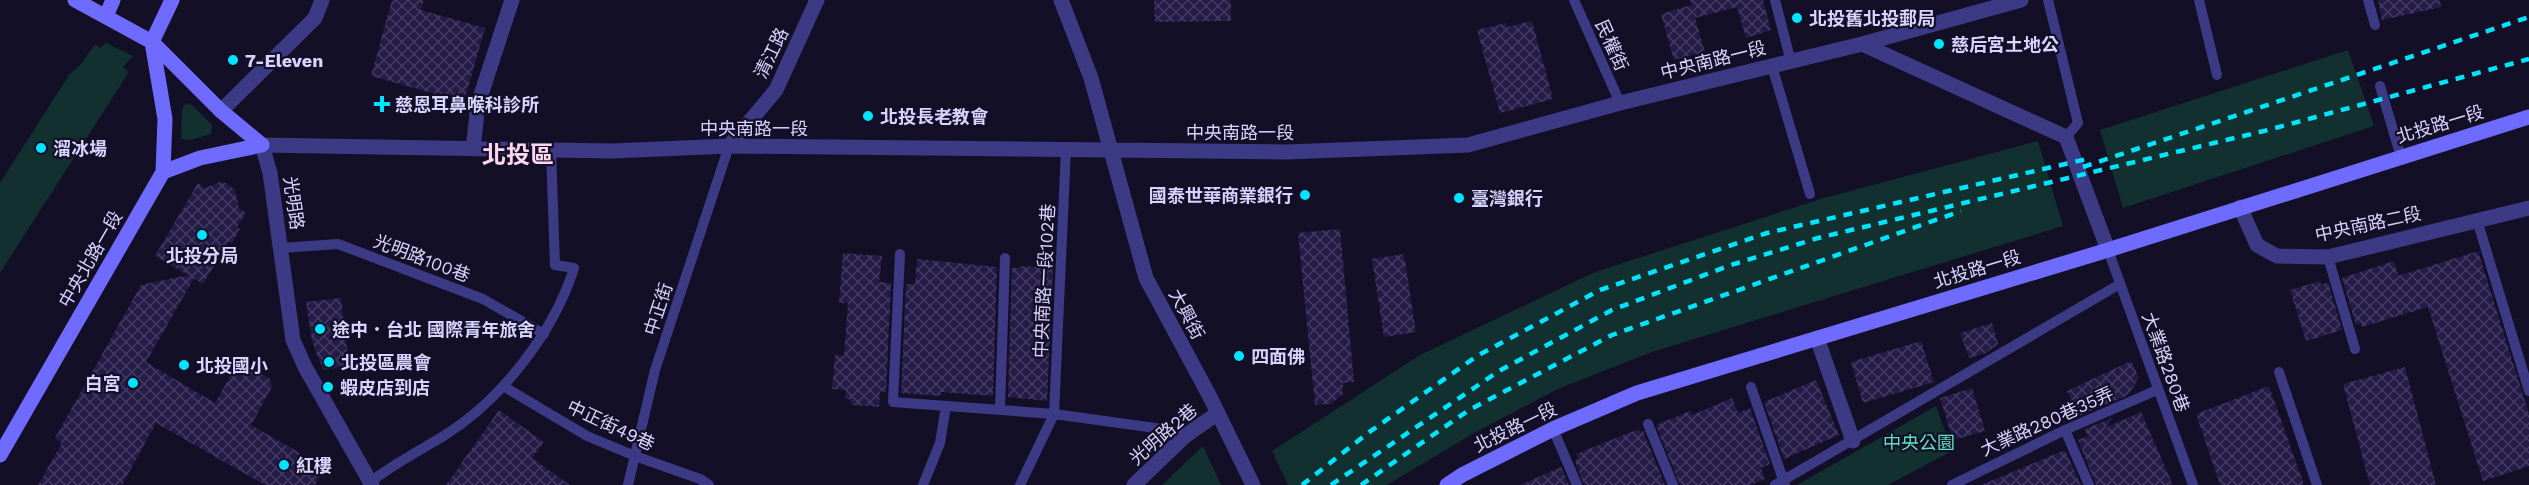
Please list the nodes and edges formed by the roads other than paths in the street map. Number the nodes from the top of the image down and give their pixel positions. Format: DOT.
graph roads {
  1 [pos="75,0"];
  2 [pos="113,0"];
  3 [pos="172,0"];
  4 [pos="322,0"];
  5 [pos="512,0"];
  6 [pos="817,0"];
  7 [pos="1061,0"];
  8 [pos="1574,0"];
  9 [pos="1775,0"];
  10 [pos="2021,0"];
  11 [pos="2048,0"];
  12 [pos="2199,0"];
  13 [pos="2368,0"];
  14 [pos="106,16"];
  15 [pos="2374,25"];
  16 [pos="152,42"];
  17 [pos="1862,44"];
  18 [pos="1791,62"];
  19 [pos="1772,66"];
  20 [pos="2217,75"];
  21 [pos="2380,86"];
  22 [pos="1620,103"];
  23 [pos="221,111"];
  24 [pos="2529,117"];
  25 [pos="2066,137"];
  26 [pos="262,146"];
  27 [pos="729,146"];
  28 [pos="1066,148"];
  29 [pos="473,149"];
  30 [pos="551,150"];
  31 [pos="1111,151"];
  32 [pos="2401,157"];
  33 [pos="163,172"];
  34 [pos="1810,194"];
  35 [pos="2240,207"];
  36 [pos="2529,207"];
  37 [pos="2477,220"];
  38 [pos="280,248"];
  39 [pos="2108,250"];
  40 [pos="900,254"];
  41 [pos="2328,257"];
  42 [pos="1005,258"];
  43 [pos="2120,284"];
  44 [pos="544,334"];
  45 [pos="1817,338"];
  46 [pos="2355,349"];
  47 [pos="2279,372"];
  48 [pos="503,386"];
  49 [pos="1751,387"];
  50 [pos="2157,390"];
  51 [pos="2529,391"];
  52 [pos="946,406"];
  53 [pos="1000,408"];
  54 [pos="1218,413"];
  55 [pos="1054,414"];
  56 [pos="1648,424"];
  57 [pos="1553,429"];
  58 [pos="2066,430"];
  59 [pos="1185,436"];
  60 [pos="1853,441"];
  61 [pos="0,455"];
  62 [pos="635,456"];
  63 [pos="1972,480"];
  64 [pos="1781,483"];
  65 [pos="370,484"];
  66 [pos="627,485"];
  67 [pos="709,485"];
  68 [pos="924,485"];
  69 [pos="1020,485"];
  70 [pos="1134,485"];
  71 [pos="1253,485"];
  72 [pos="1447,485"];
  73 [pos="1577,485"];
  74 [pos="1673,485"];
  75 [pos="1952,485"];
  76 [pos="2089,485"];
  77 [pos="2193,485"];
  78 [pos="2317,485"];
  1 -- 14 [label="street"];
  2 -- 14 [label="street"];
  3 -- 16 [label="street"];
  4 -- 23 [label="street"];
  5 -- 29 [label="street"];
  6 -- 27 [label="street, 清江路"];
  7 -- 31 [label="street, 大興街"];
  8 -- 22 [label="lane, 民權街"];
  9 -- 18 [label="lane"];
  10 -- 17 [label="street, 中央南路一段"];
  11 -- 25 [label="lane"];
  12 -- 20 [label="lane"];
  13 -- 15 [label="lane"];
  14 -- 16 [label="street"];
  16 -- 23 [label="street"];
  16 -- 33 [label="street"];
  17 -- 18 [label="street, 中央南路一段"];
  17 -- 25 [label="street"];
  18 -- 19 [label="street, 中央南路一段"];
  19 -- 22 [label="street, 中央南路一段"];
  19 -- 34 [label="lane"];
  21 -- 32 [label="lane"];
  22 -- 31 [label="street, 中央南路一段"];
  23 -- 26 [label="street"];
  24 -- 32 [label="street, 北投路一段"];
  25 -- 39 [label="street"];
  26 -- 29 [label="street, 中央南路一段"];
  26 -- 33 [label="street"];
  26 -- 38 [label="street, 光明路"];
  27 -- 28 [label="street, 中央南路一段"];
  27 -- 30 [label="street, 中央南路一段"];
  27 -- 62 [label="lane, 中正街"];
  28 -- 31 [label="street, 中央南路一段"];
  28 -- 55 [label="lane, 中央南路一段102巷"];
  29 -- 30 [label="street, 中央南路一段"];
  30 -- 44 [label="lane"];
  31 -- 54 [label="street, 大興街"];
  32 -- 35 [label="street, 北投路一段"];
  33 -- 61 [label="street, 中央北路一段"];
  35 -- 39 [label="street, 北投路一段"];
  35 -- 41 [label="street, 中央南路二段"];
  36 -- 37 [label="street, 中央南路二段"];
  37 -- 41 [label="street, 中央南路二段"];
  37 -- 51 [label="lane"];
  38 -- 44 [label="lane, 光明路100巷"];
  38 -- 65 [label="street, 光明路"];
  39 -- 43 [label="lane, 大業路280巷"];
  39 -- 45 [label="street, 北投路一段"];
  40 -- 52 [label="lane"];
  41 -- 46 [label="lane"];
  42 -- 53 [label="lane"];
  43 -- 50 [label="lane, 大業路280巷"];
  43 -- 60 [label="lane"];
  44 -- 48 [label="lane"];
  45 -- 57 [label="street, 北投路一段"];
  45 -- 60 [label="street"];
  47 -- 78 [label="lane"];
  48 -- 62 [label="lane, 中正街49巷"];
  48 -- 65 [label="lane"];
  49 -- 64 [label="lane"];
  50 -- 58 [label="lane, 大業路280巷35弄"];
  50 -- 77 [label="lane, 大業路280巷"];
  52 -- 53 [label="lane"];
  52 -- 68 [label="lane"];
  53 -- 55 [label="lane"];
  54 -- 59 [label="street, 光明路2巷"];
  54 -- 71 [label="street, 大興街"];
  55 -- 59 [label="lane"];
  55 -- 69 [label="lane, 中央南路一段102巷"];
  56 -- 74 [label="lane"];
  57 -- 72 [label="street, 北投路一段"];
  57 -- 73 [label="lane"];
  58 -- 63 [label="lane, 大業路280巷35弄"];
  58 -- 76 [label="lane"];
  59 -- 70 [label="street, 光明路2巷"];
  60 -- 64 [label="lane"];
  62 -- 66 [label="lane, 中正街"];
  62 -- 67 [label="lane, 中正街49巷"];
  63 -- 75 [label="lane, 大業路280巷35弄"];
}
